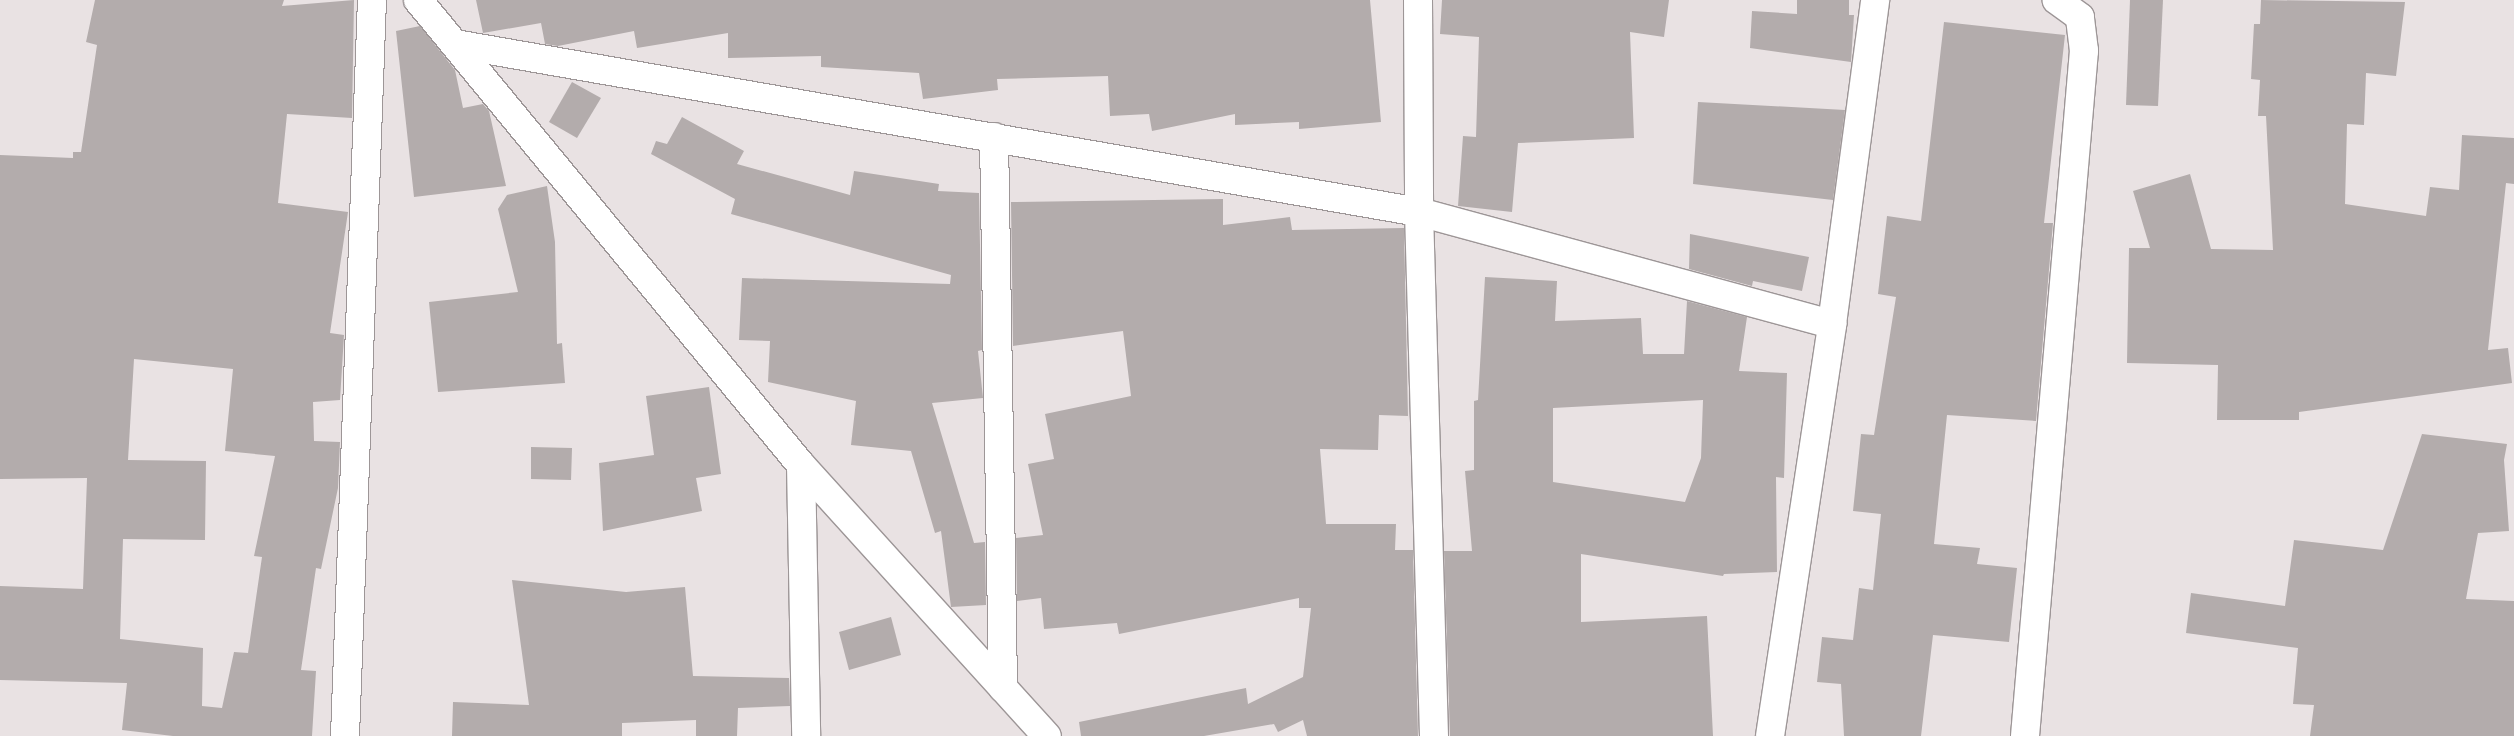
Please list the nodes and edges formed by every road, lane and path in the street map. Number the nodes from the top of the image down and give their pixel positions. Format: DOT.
graph roads {
  1 [pos="372,0"];
  2 [pos="418,0"];
  3 [pos="1418,0"];
  4 [pos="1875,0"];
  5 [pos="2057,0"];
  6 [pos="455,44"];
  7 [pos="994,137"];
  8 [pos="1419,212"];
  9 [pos="1832,324"];
  10 [pos="801,465"];
  11 [pos="1003,688"];
  12 [pos="345,736"];
  13 [pos="806,736"];
  14 [pos="1047,736"];
  15 [pos="1434,736"];
  16 [pos="1770,736"];
  17 [pos="2025,736"];
  1 -- 12 [label="street"];
  2 -- 6 [label="street"];
  3 -- 8 [label="street"];
  4 -- 9 [label="street"];
  5 -- 17 [label="street"];
  6 -- 7 [label="street"];
  6 -- 10 [label="street"];
  7 -- 8 [label="street"];
  7 -- 11 [label="street"];
  8 -- 9 [label="street"];
  8 -- 15 [label="street"];
  9 -- 16 [label="street"];
  10 -- 11 [label="street"];
  10 -- 13 [label="street"];
  11 -- 14 [label="street"];
}
